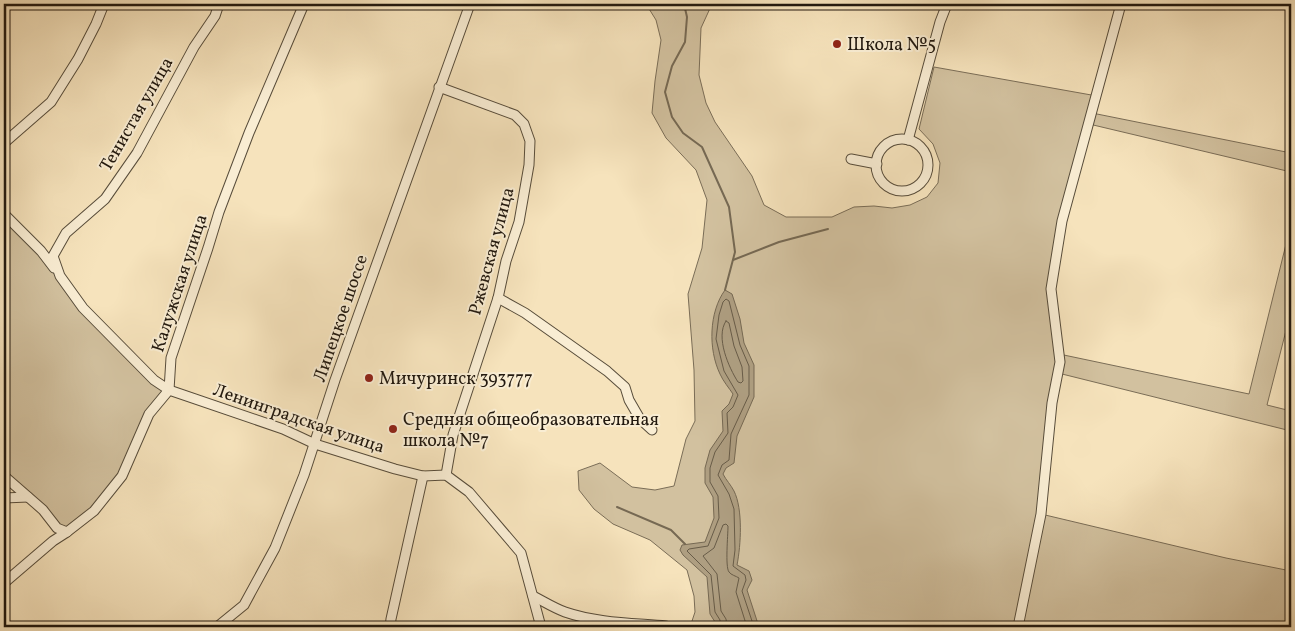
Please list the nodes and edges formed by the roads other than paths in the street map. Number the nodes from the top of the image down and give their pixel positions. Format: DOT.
graph roads {
  1 [pos="8,4"];
  2 [pos="104,4"];
  3 [pos="219,4"];
  4 [pos="304,4"];
  5 [pos="470,4"];
  6 [pos="947,4"];
  7 [pos="1121,4"];
  8 [pos="4,9"];
  9 [pos="439,86"];
  10 [pos="908,140"];
  11 [pos="4,143"];
  12 [pos="851,159"];
  13 [pos="876,164"];
  14 [pos="4,214"];
  15 [pos="60,276"];
  16 [pos="498,298"];
  17 [pos="169,390"];
  18 [pos="652,430"];
  19 [pos="315,444"];
  20 [pos="4,476"];
  21 [pos="423,476"];
  22 [pos="446,476"];
  23 [pos="28,497"];
  24 [pos="4,498"];
  25 [pos="67,532"];
  26 [pos="4,582"];
  27 [pos="533,596"];
  28 [pos="666,626"];
  29 [pos="216,627"];
  30 [pos="390,627"];
  31 [pos="541,627"];
  32 [pos="1018,627"];
  1 -- 8 [label="street"];
  2 -- 11 [label="street"];
  3 -- 15 [label="street, Тенистая улица"];
  4 -- 17 [label="street, Калужская улица"];
  5 -- 9 [label="street, Липецкое шоссе"];
  6 -- 10 [label="street"];
  7 -- 32 [label="street"];
  9 -- 16 [label="street, Ржевская улица"];
  9 -- 19 [label="street, Липецкое шоссе"];
  10 -- 13 [label="street"];
  10 -- 13 [label="street"];
  12 -- 13 [label="street"];
  14 -- 15 [label="street"];
  15 -- 17 [label="street, Тенистая улица"];
  16 -- 18 [label="street"];
  16 -- 22 [label="street, Ржевская улица"];
  17 -- 19 [label="street, Ленинградская улица"];
  17 -- 25 [label="street"];
  19 -- 21 [label="street, Ленинградская улица"];
  19 -- 29 [label="street, Липецкое шоссе"];
  20 -- 23 [label="street"];
  21 -- 22 [label="street, Ленинградская улица"];
  21 -- 30 [label="street"];
  22 -- 27 [label="street"];
  23 -- 24 [label="street"];
  23 -- 25 [label="street"];
  25 -- 26 [label="street"];
  27 -- 28 [label="street"];
  27 -- 31 [label="street"];
}
